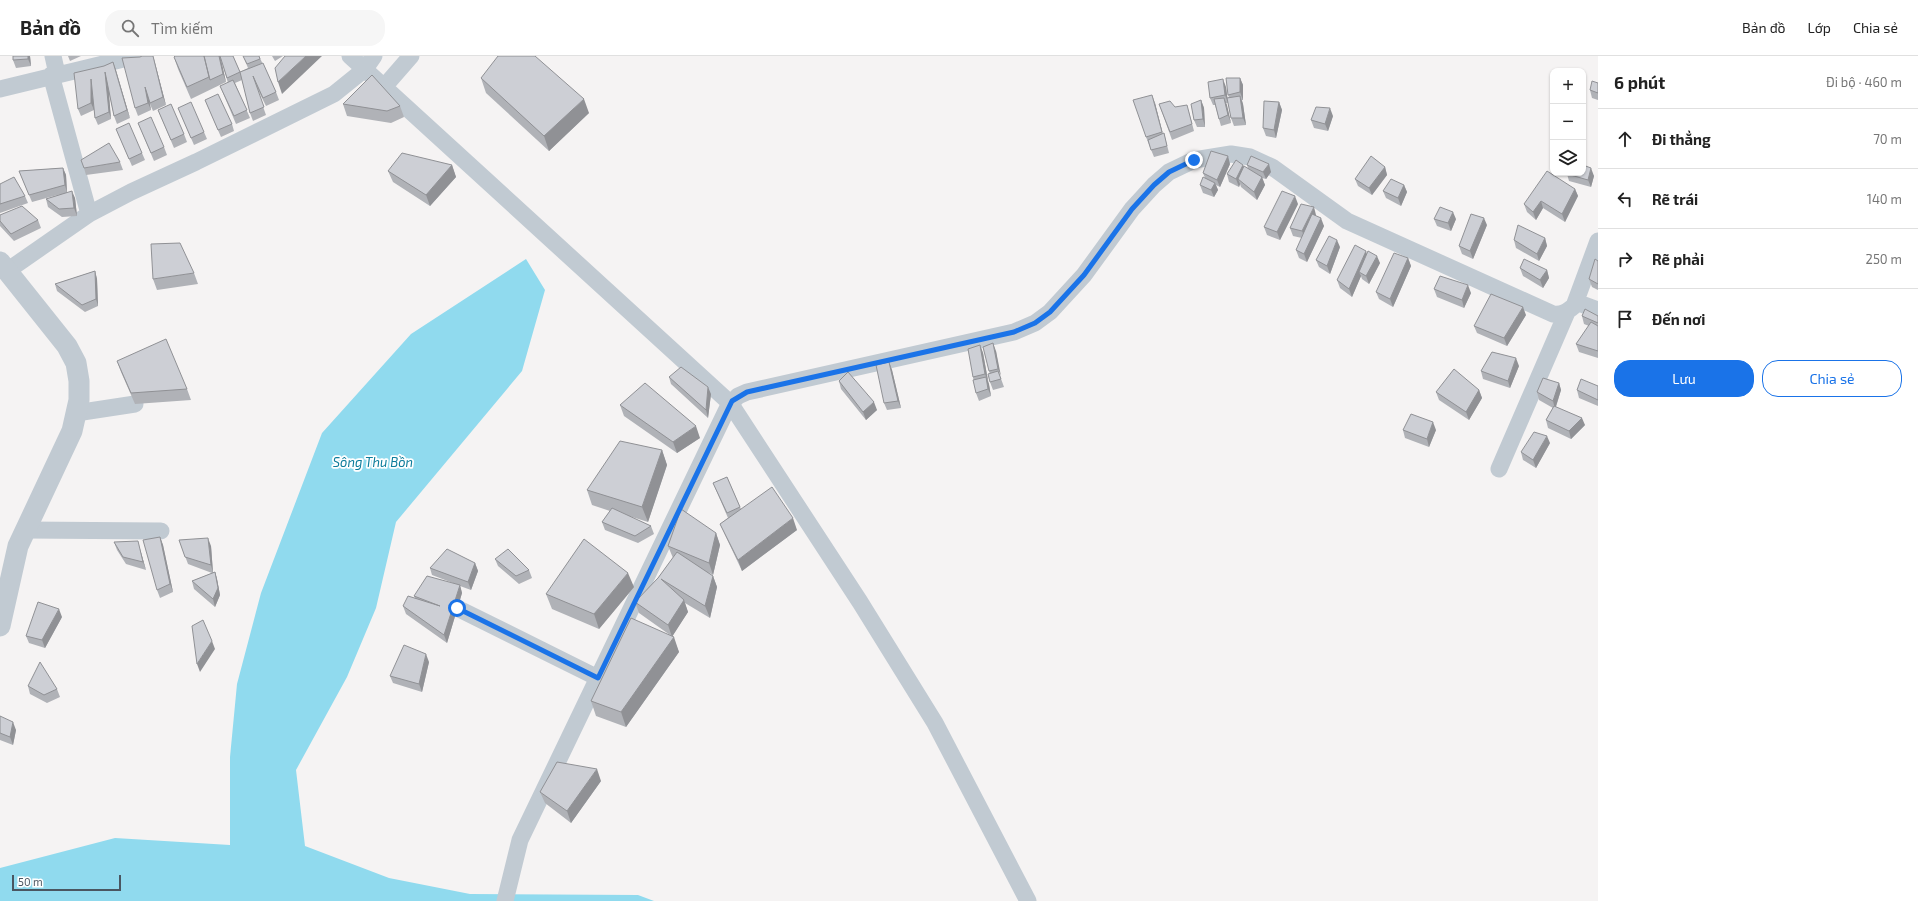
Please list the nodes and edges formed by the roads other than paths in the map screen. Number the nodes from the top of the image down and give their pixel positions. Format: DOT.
graph roads {
  1 [pos="53,56"];
  2 [pos="136,56"];
  3 [pos="350,56"];
  4 [pos="411,56"];
  5 [pos="369,62"];
  6 [pos="54,74"];
  7 [pos="384,86"];
  8 [pos="0,89"];
  9 [pos="89,214"];
  10 [pos="1598,241"];
  11 [pos="3,266"];
  12 [pos="1571,307"];
  13 [pos="1598,310"];
  14 [pos="730,403"];
  15 [pos="135,404"];
  16 [pos="76,413"];
  17 [pos="1499,469"];
  18 [pos="25,530"];
  19 [pos="160,531"];
  20 [pos="457,608"];
  21 [pos="0,626"];
  22 [pos="598,678"];
  23 [pos="505,901"];
  24 [pos="1028,901"];
  1 -- 6 [label="street"];
  2 -- 6 [label="street"];
  3 -- 5 [label="street"];
  4 -- 7 [label="street"];
  5 -- 7 [label="street"];
  5 -- 9 [label="street"];
  6 -- 8 [label="street"];
  6 -- 9 [label="street"];
  7 -- 14 [label="street"];
  9 -- 11 [label="street"];
  10 -- 12 [label="street"];
  11 -- 16 [label="street"];
  12 -- 13 [label="street"];
  12 -- 14 [label="street"];
  12 -- 17 [label="street"];
  14 -- 22 [label="street"];
  14 -- 24 [label="street"];
  15 -- 16 [label="street"];
  16 -- 18 [label="street"];
  18 -- 19 [label="street"];
  18 -- 21 [label="street"];
  20 -- 22 [label="street"];
  22 -- 23 [label="street"];
}
